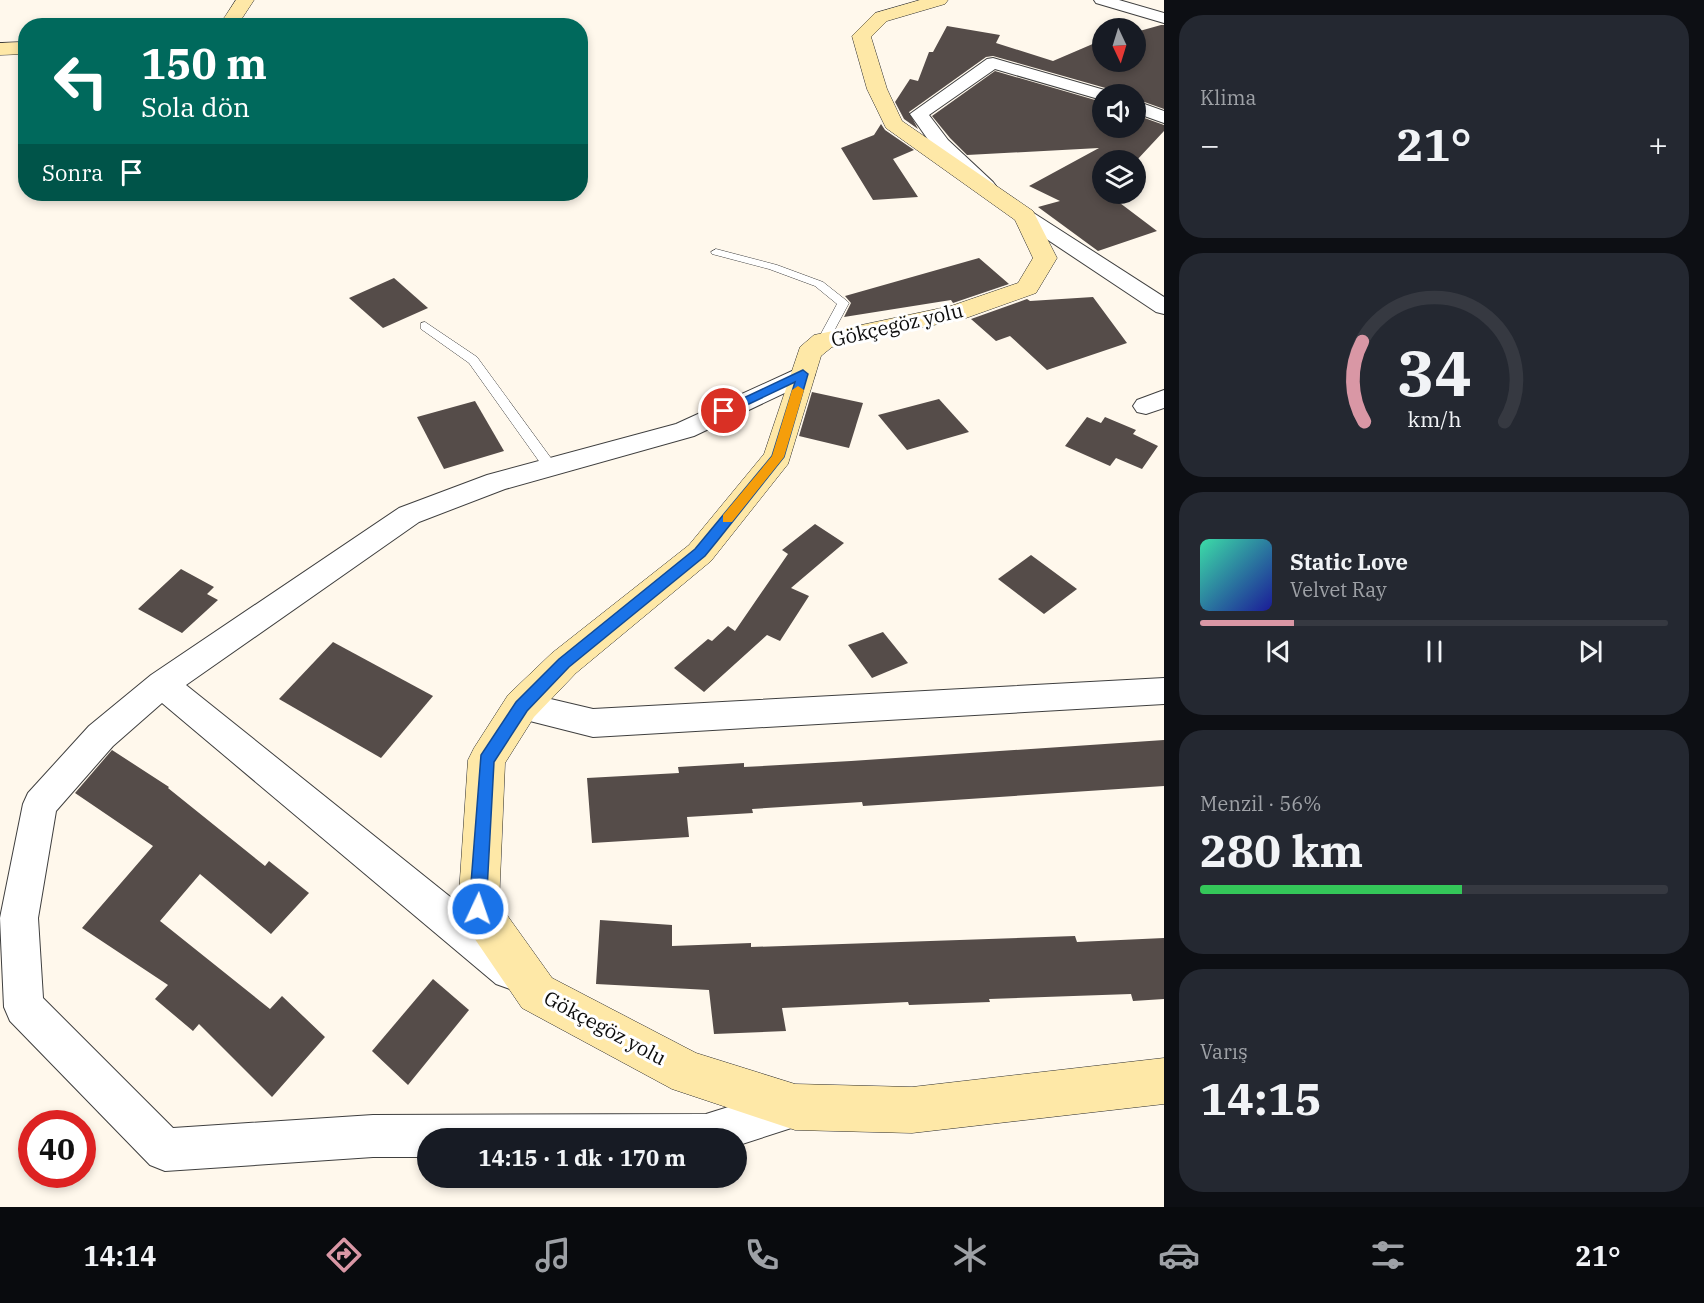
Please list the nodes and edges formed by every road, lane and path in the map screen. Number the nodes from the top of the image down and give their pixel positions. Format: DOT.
graph roads {
  1 [pos="245,0"];
  2 [pos="939,0"];
  3 [pos="1102,0"];
  4 [pos="234,18"];
  5 [pos="1164,18"];
  6 [pos="18,48"];
  7 [pos="0,49"];
  8 [pos="1092,91"];
  9 [pos="1146,111"];
  10 [pos="1164,117"];
  11 [pos="997,195"];
  12 [pos="1025,216"];
  13 [pos="716,252"];
  14 [pos="1164,307"];
  15 [pos="425,326"];
  16 [pos="823,341"];
  17 [pos="803,374"];
  18 [pos="551,468"];
  19 [pos="162,684"];
  20 [pos="1164,691"];
  21 [pos="521,706"];
  22 [pos="537,993"];
  23 [pos="1164,1081"];
  24 [pos="795,1107"];
  1 -- 4 [label="street"];
  2 -- 11 [label="street, Gökçegöz yolu"];
  3 -- 5 [label="street"];
  6 -- 7 [label="street"];
  8 -- 11 [label="street"];
  9 -- 10 [label="street"];
  11 -- 12 [label="street, Gökçegöz yolu"];
  12 -- 14 [label="street"];
  12 -- 16 [label="street, Gökçegöz yolu"];
  13 -- 16 [label="lane"];
  15 -- 18 [label="lane"];
  16 -- 17 [label="street, Gökçegöz yolu"];
  17 -- 18 [label="street"];
  17 -- 21 [label="street, Gökçegöz yolu"];
  18 -- 19 [label="street"];
  19 -- 22 [label="street"];
  19 -- 24 [label="street"];
  20 -- 21 [label="street"];
  21 -- 22 [label="street, Gökçegöz yolu"];
  22 -- 24 [label="street, Gökçegöz yolu"];
  23 -- 24 [label="street, Gökçegöz yolu"];
}
